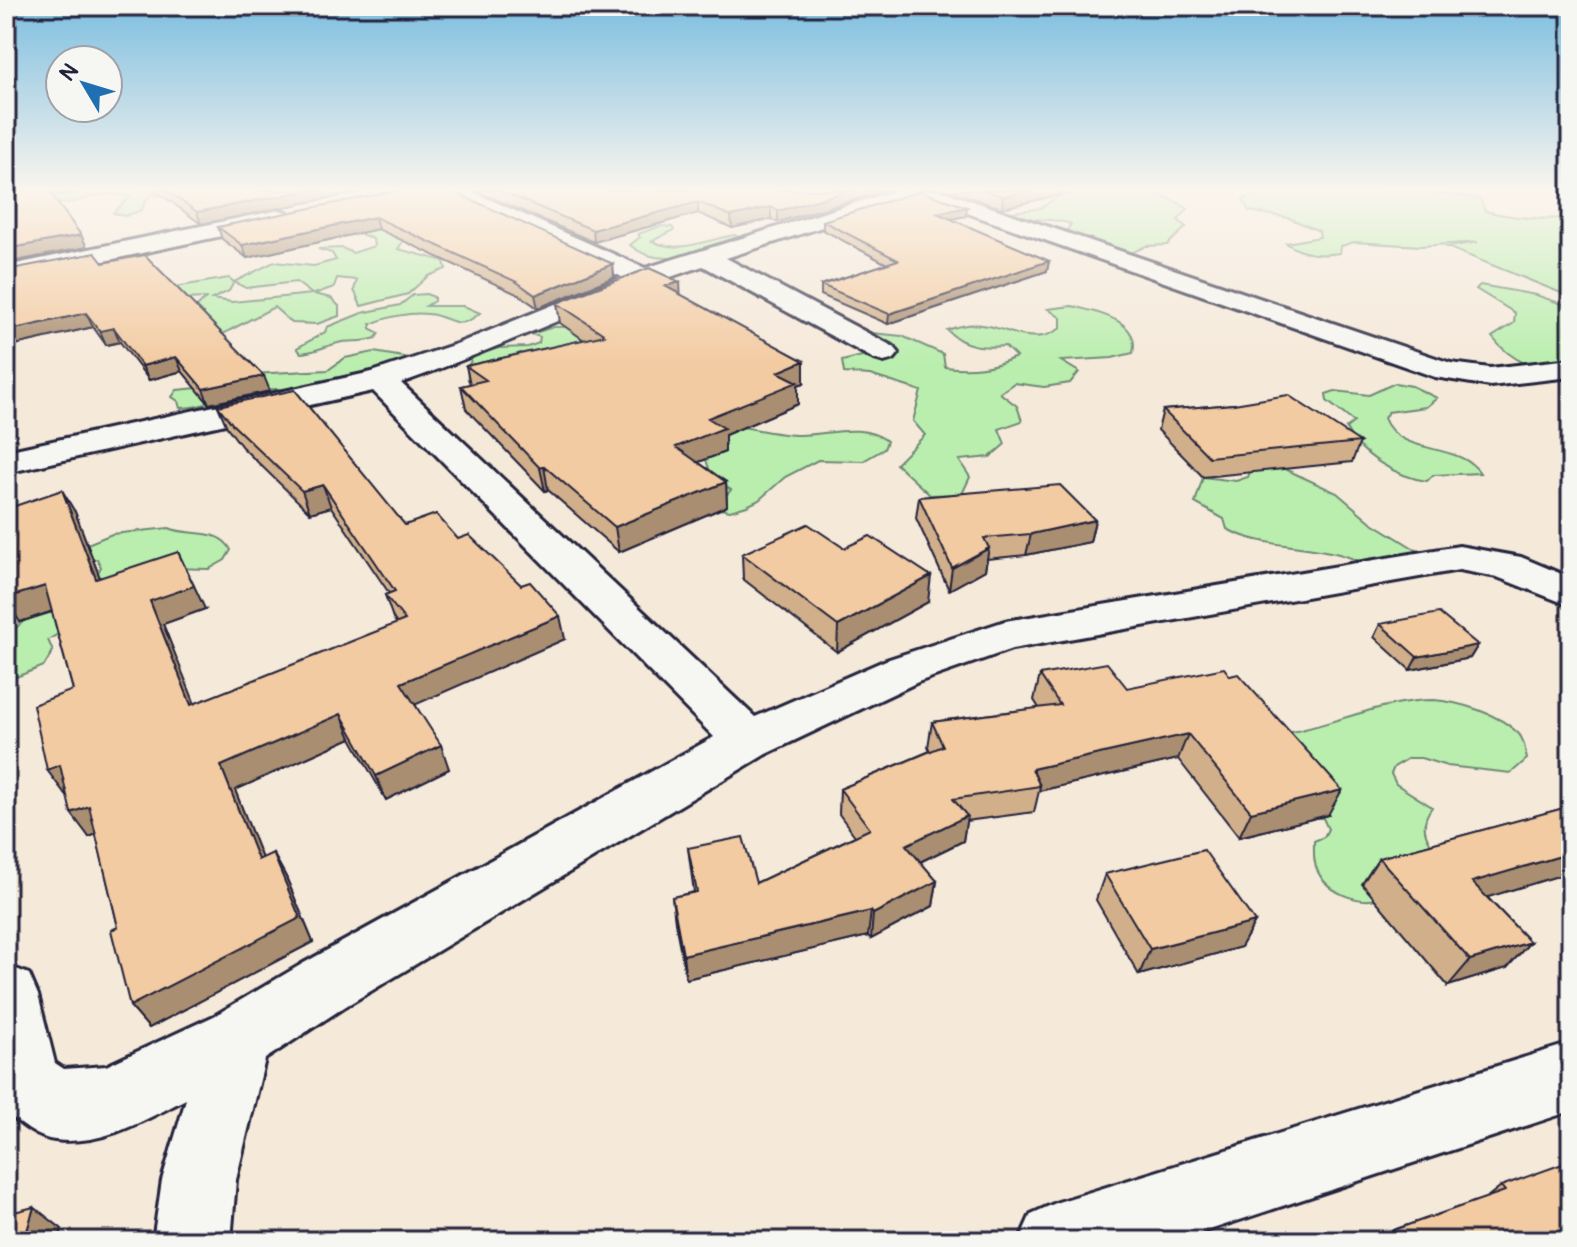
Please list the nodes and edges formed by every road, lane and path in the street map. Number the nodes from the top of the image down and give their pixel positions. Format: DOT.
graph roads {
  1 [pos="129,248"];
  2 [pos="580,248"];
  3 [pos="728,248"];
  4 [pos="1088,248"];
  5 [pos="705,257"];
  6 [pos="6,274"];
  7 [pos="643,277"];
  8 [pos="884,353"];
  9 [pos="1571,368"];
  10 [pos="380,380"];
  11 [pos="6,462"];
  12 [pos="1571,593"];
  13 [pos="748,741"];
  14 [pos="6,995"];
  15 [pos="237,1039"];
  16 [pos="1571,1077"];
  17 [pos="192,1241"];
  18 [pos="1058,1241"];
  1 -- 6 [label="street"];
  2 -- 7 [label="street"];
  3 -- 5 [label="street"];
  4 -- 9 [label="street"];
  5 -- 7 [label="street"];
  5 -- 8 [label="street"];
  7 -- 10 [label="street"];
  10 -- 11 [label="street"];
  10 -- 13 [label="street"];
  12 -- 13 [label="street"];
  13 -- 15 [label="street"];
  14 -- 15 [label="street"];
  15 -- 17 [label="street"];
  16 -- 18 [label="street"];
}
